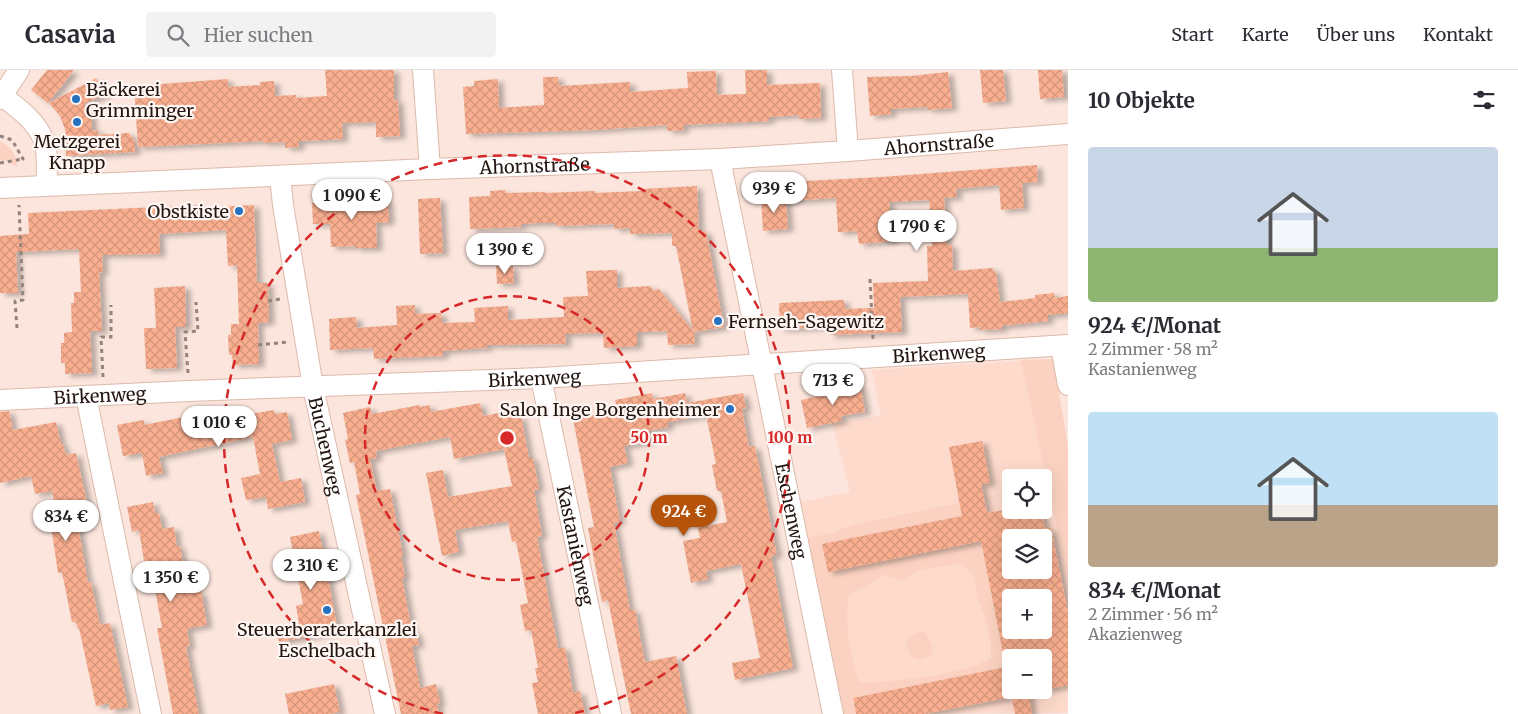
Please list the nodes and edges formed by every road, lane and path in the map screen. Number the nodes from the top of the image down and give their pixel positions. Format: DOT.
graph roads {
  1 [pos="19,70"];
  2 [pos="423,70"];
  3 [pos="842,70"];
  4 [pos="1,96"];
  5 [pos="1068,134"];
  6 [pos="0,136"];
  7 [pos="848,151"];
  8 [pos="30,158"];
  9 [pos="23,159"];
  10 [pos="720,159"];
  11 [pos="0,163"];
  12 [pos="430,169"];
  13 [pos="280,176"];
  14 [pos="47,185"];
  15 [pos="9,187"];
  16 [pos="870,279"];
  17 [pos="196,302"];
  18 [pos="111,305"];
  19 [pos="17,328"];
  20 [pos="305,340"];
  21 [pos="258,345"];
  22 [pos="1065,346"];
  23 [pos="874,357"];
  24 [pos="762,365"];
  25 [pos="541,378"];
  26 [pos="1068,385"];
  27 [pos="313,387"];
  28 [pos="188,391"];
  29 [pos="95,395"];
  30 [pos="0,400"];
  31 [pos="151,714"];
  32 [pos="385,714"];
  33 [pos="611,714"];
  34 [pos="833,714"];
  1 -- 4 [label="street"];
  2 -- 12 [label="street"];
  3 -- 7 [label="street"];
  4 -- 14 [label="street"];
  5 -- 7 [label="street, Ahornstraße"];
  6 -- 9 [label="path"];
  7 -- 10 [label="street, Ahornstraße"];
  8 -- 9 [label="path"];
  9 -- 11 [label="path"];
  10 -- 12 [label="street, Ahornstraße"];
  10 -- 24 [label="street, Eschenweg"];
  12 -- 13 [label="street, Ahornstraße"];
  13 -- 14 [label="street, Ahornstraße"];
  13 -- 20 [label="street, Buchenweg"];
  14 -- 15 [label="street, Ahornstraße"];
  15 -- 19 [label="path"];
  16 -- 23 [label="path"];
  17 -- 28 [label="path"];
  18 -- 29 [label="path"];
  20 -- 21 [label="path"];
  20 -- 27 [label="street, Buchenweg"];
  22 -- 23 [label="street, Birkenweg"];
  22 -- 26 [label="street"];
  23 -- 24 [label="street, Birkenweg"];
  24 -- 25 [label="street, Birkenweg"];
  24 -- 34 [label="street, Eschenweg"];
  25 -- 27 [label="street, Birkenweg"];
  25 -- 33 [label="street, Kastanienweg"];
  27 -- 28 [label="street, Birkenweg"];
  27 -- 32 [label="street, Buchenweg"];
  28 -- 29 [label="street, Birkenweg"];
  29 -- 30 [label="street, Birkenweg"];
  29 -- 31 [label="street"];
}
